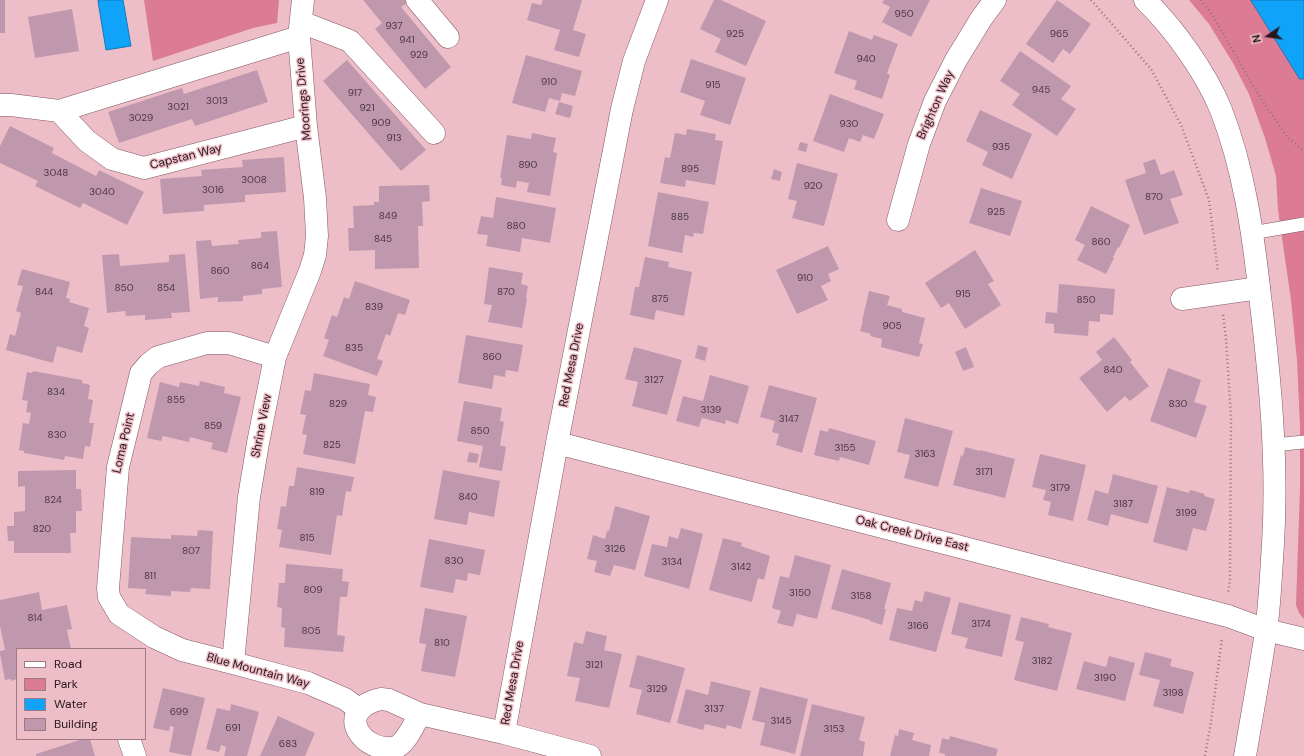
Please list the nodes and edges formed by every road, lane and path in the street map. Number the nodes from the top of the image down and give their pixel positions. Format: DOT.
graph roads {
  1 [pos="303,0"];
  2 [pos="417,0"];
  3 [pos="657,0"];
  4 [pos="995,0"];
  5 [pos="1091,0"];
  6 [pos="1145,0"];
  7 [pos="1201,0"];
  8 [pos="300,30"];
  9 [pos="448,37"];
  10 [pos="0,105"];
  11 [pos="59,111"];
  12 [pos="306,126"];
  13 [pos="434,133"];
  14 [pos="1304,151"];
  15 [pos="315,198"];
  16 [pos="898,220"];
  17 [pos="1304,224"];
  18 [pos="1252,233"];
  19 [pos="1259,288"];
  20 [pos="1220,294"];
  21 [pos="1182,299"];
  22 [pos="275,357"];
  23 [pos="1304,442"];
  24 [pos="557,443"];
  25 [pos="1274,445"];
  26 [pos="1225,615"];
  27 [pos="1266,630"];
  28 [pos="1304,638"];
  29 [pos="150,645"];
  30 [pos="233,662"];
  31 [pos="360,710"];
  32 [pos="420,714"];
  33 [pos="504,734"];
  34 [pos="129,740"];
  35 [pos="135,756"];
  36 [pos="590,756"];
  37 [pos="1205,756"];
  38 [pos="1246,756"];
  1 -- 8 [label="street, Moorings Drive"];
  2 -- 9 [label="street"];
  3 -- 24 [label="street, Red Mesa Drive"];
  4 -- 16 [label="street, Brighton Way"];
  5 -- 20 [label="path"];
  6 -- 18 [label="street"];
  7 -- 14 [label="path"];
  8 -- 11 [label="street"];
  8 -- 12 [label="street, Moorings Drive"];
  8 -- 13 [label="street"];
  10 -- 11 [label="street"];
  11 -- 12 [label="street, Capstan Way"];
  12 -- 15 [label="street, Moorings Drive"];
  15 -- 22 [label="street, Shrine View"];
  17 -- 18 [label="lane"];
  18 -- 19 [label="street"];
  19 -- 20 [label="street"];
  19 -- 25 [label="street"];
  20 -- 21 [label="street"];
  20 -- 26 [label="path"];
  22 -- 29 [label="street, Loma Point"];
  22 -- 30 [label="street, Shrine View"];
  23 -- 25 [label="lane"];
  24 -- 26 [label="street, Oak Creek Drive East"];
  24 -- 33 [label="street, Red Mesa Drive"];
  25 -- 27 [label="street"];
  26 -- 27 [label="street, Oak Creek Drive East"];
  26 -- 37 [label="path"];
  27 -- 28 [label="street, Oak Creek Drive East"];
  27 -- 38 [label="street"];
  29 -- 30 [label="street, Blue Mountain Way"];
  30 -- 31 [label="street, Blue Mountain Way"];
  31 -- 32 [label="street"];
  31 -- 32 [label="street"];
  32 -- 33 [label="street"];
  33 -- 36 [label="street"];
  34 -- 35 [label="street"];
}
